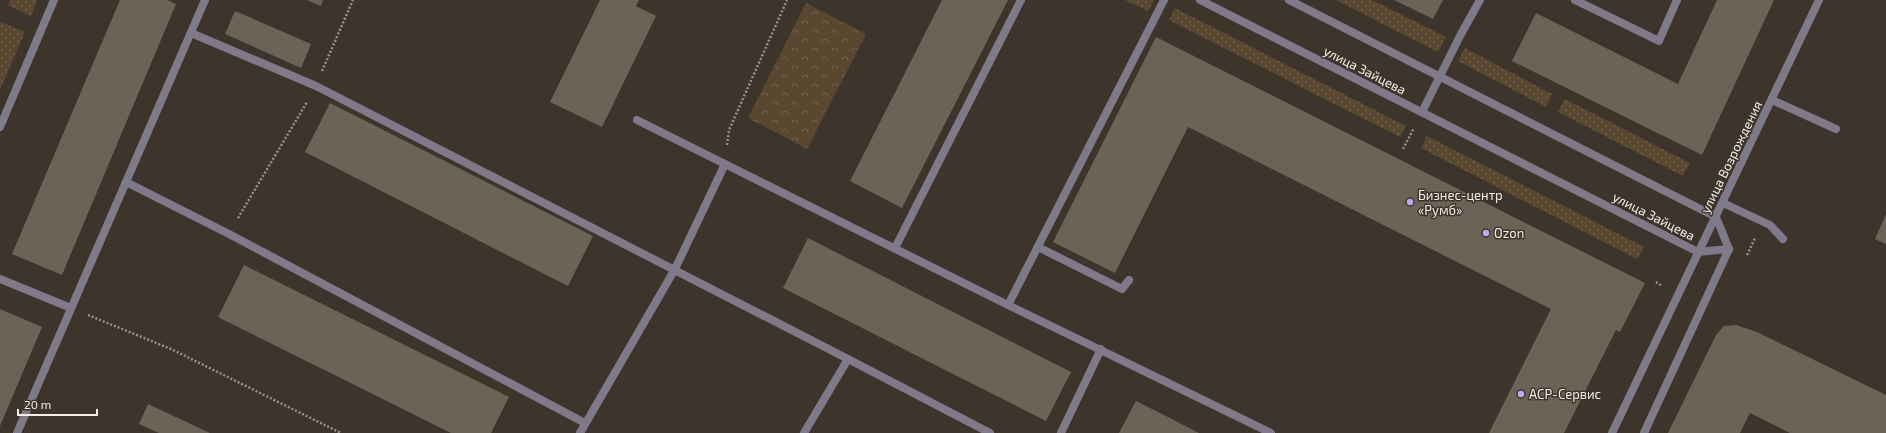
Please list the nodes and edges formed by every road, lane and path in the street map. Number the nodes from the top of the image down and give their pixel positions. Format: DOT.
graph roads {
  1 [pos="54,0"];
  2 [pos="204,0"];
  3 [pos="353,0"];
  4 [pos="787,0"];
  5 [pos="1021,0"];
  6 [pos="1164,0"];
  7 [pos="1200,0"];
  8 [pos="1289,0"];
  9 [pos="1480,0"];
  10 [pos="1575,0"];
  11 [pos="1677,0"];
  12 [pos="1819,0"];
  13 [pos="191,33"];
  14 [pos="1440,76"];
  15 [pos="316,86"];
  16 [pos="1772,100"];
  17 [pos="1422,112"];
  18 [pos="637,120"];
  19 [pos="0,127"];
  20 [pos="1836,129"];
  21 [pos="1403,149"];
  22 [pos="725,164"];
  23 [pos="126,182"];
  24 [pos="1723,203"];
  25 [pos="1716,217"];
  26 [pos="229,234"];
  27 [pos="1783,239"];
  28 [pos="1038,247"];
  29 [pos="895,248"];
  30 [pos="1729,249"];
  31 [pos="1698,252"];
  32 [pos="675,269"];
  33 [pos="0,279"];
  34 [pos="1129,280"];
  35 [pos="1008,305"];
  36 [pos="71,308"];
  37 [pos="1101,349"];
  38 [pos="848,359"];
  39 [pos="585,423"];
  40 [pos="17,433"];
  41 [pos="341,433"];
  42 [pos="580,433"];
  43 [pos="804,433"];
  44 [pos="990,433"];
  45 [pos="1061,433"];
  46 [pos="1271,433"];
  47 [pos="1612,433"];
  48 [pos="1644,433"];
  1 -- 19 [label="street"];
  2 -- 13 [label="street"];
  3 -- 15 [label="path"];
  4 -- 22 [label="path"];
  5 -- 29 [label="street"];
  6 -- 28 [label="street"];
  7 -- 17 [label="street, улица Зайцева"];
  8 -- 14 [label="street, улица Зайцева"];
  9 -- 14 [label="street"];
  10 -- 11 [label="street"];
  12 -- 16 [label="street, улица Возрождения"];
  13 -- 15 [label="street"];
  13 -- 23 [label="street"];
  14 -- 17 [label="street"];
  14 -- 25 [label="street, улица Зайцева"];
  15 -- 26 [label="path"];
  15 -- 32 [label="street"];
  16 -- 20 [label="street"];
  16 -- 24 [label="street, улица Возрождения"];
  17 -- 21 [label="path"];
  17 -- 31 [label="street, улица Зайцева"];
  18 -- 22 [label="street"];
  22 -- 29 [label="street"];
  22 -- 32 [label="street"];
  23 -- 26 [label="street"];
  23 -- 36 [label="street"];
  24 -- 25 [label="street, улица Возрождения"];
  24 -- 27 [label="street"];
  25 -- 30 [label="street"];
  25 -- 31 [label="street, улица Возрождения"];
  26 -- 39 [label="street"];
  28 -- 34 [label="street"];
  28 -- 35 [label="street"];
  29 -- 35 [label="street"];
  30 -- 31 [label="street, улица Зайцева"];
  30 -- 48 [label="street"];
  31 -- 47 [label="street, улица Возрождения"];
  32 -- 38 [label="street"];
  32 -- 39 [label="street"];
  33 -- 36 [label="street"];
  35 -- 37 [label="street"];
  36 -- 40 [label="street"];
  36 -- 41 [label="path"];
  37 -- 45 [label="street"];
  37 -- 46 [label="street"];
  38 -- 43 [label="street"];
  38 -- 44 [label="street"];
  39 -- 42 [label="street"];
}
